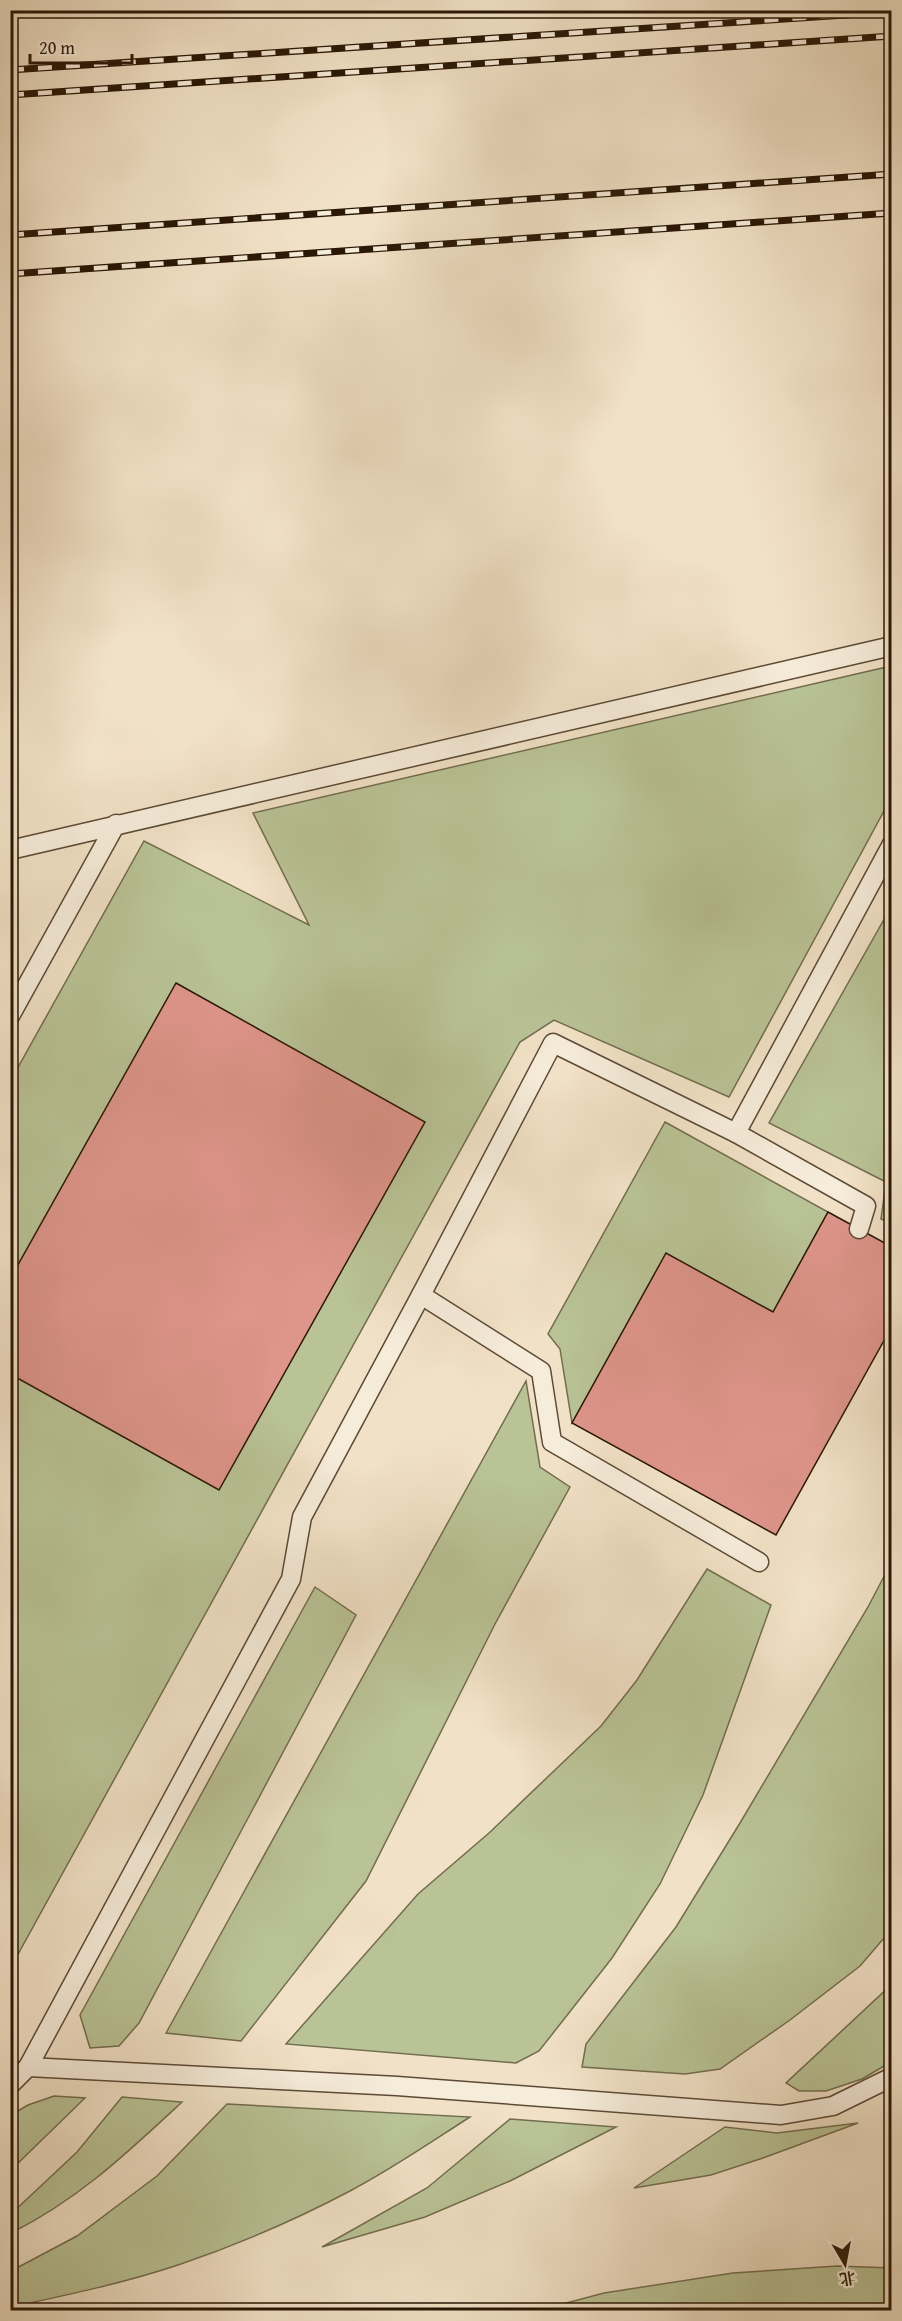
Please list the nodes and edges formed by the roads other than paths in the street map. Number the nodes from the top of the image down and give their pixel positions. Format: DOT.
graph roads {
  1 [pos="891,646"];
  2 [pos="116,824"];
  3 [pos="891,844"];
  4 [pos="10,850"];
  5 [pos="10,1016"];
  6 [pos="736,1133"];
  7 [pos="859,1229"];
  8 [pos="422,1295"];
  9 [pos="759,1562"];
  10 [pos="28,2067"];
  11 [pos="891,2077"];
  12 [pos="10,2085"];
  1 -- 2 [label="lane"];
  2 -- 4 [label="lane"];
  2 -- 5 [label="lane"];
  3 -- 6 [label="lane"];
  6 -- 7 [label="lane"];
  6 -- 8 [label="lane"];
  8 -- 9 [label="lane"];
  8 -- 10 [label="lane"];
  10 -- 11 [label="lane"];
  10 -- 12 [label="lane"];
}
